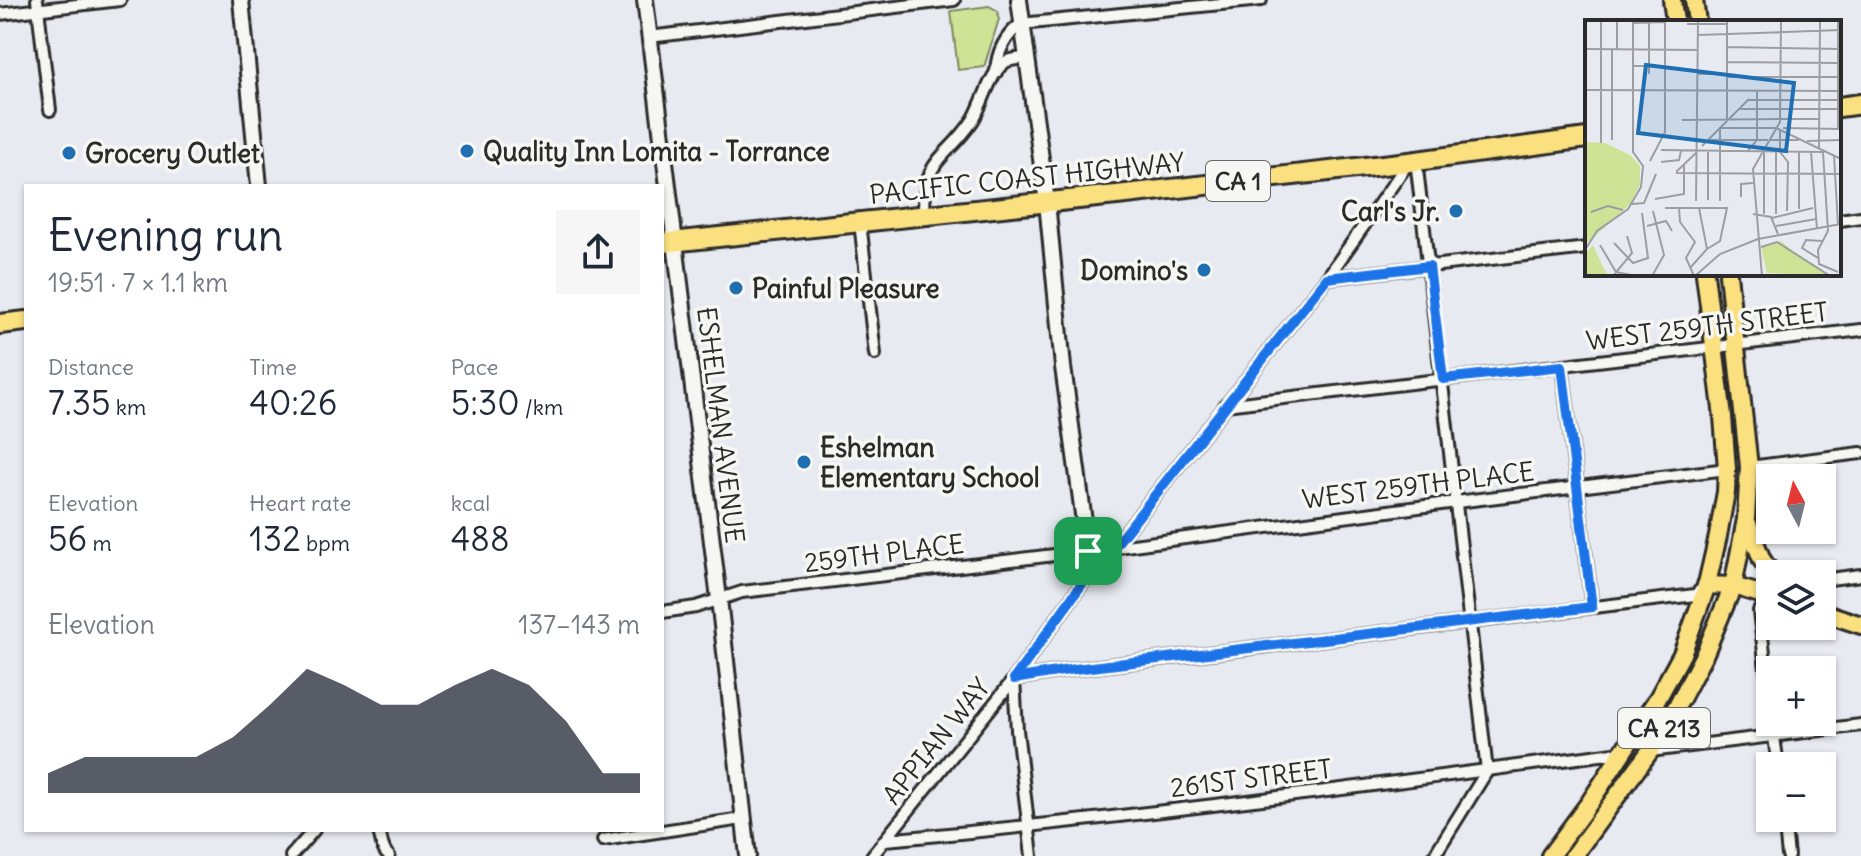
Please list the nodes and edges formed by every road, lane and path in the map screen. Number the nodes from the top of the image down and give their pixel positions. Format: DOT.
graph roads {
  1 [pos="120,0"];
  2 [pos="241,0"];
  3 [pos="645,0"];
  4 [pos="954,0"];
  5 [pos="1019,0"];
  6 [pos="1261,0"];
  7 [pos="1672,0"];
  8 [pos="1694,0"];
  9 [pos="37,5"];
  10 [pos="0,14"];
  11 [pos="1675,20"];
  12 [pos="1697,20"];
  13 [pos="1021,24"];
  14 [pos="649,37"];
  15 [pos="1026,57"];
  16 [pos="996,72"];
  17 [pos="1861,104"];
  18 [pos="1841,107"];
  19 [pos="50,110"];
  20 [pos="1585,138"];
  21 [pos="1413,161"];
  22 [pos="259,184"];
  23 [pos="663,184"];
  24 [pos="664,199"];
  25 [pos="1047,202"];
  26 [pos="924,215"];
  27 [pos="1861,217"];
  28 [pos="1841,220"];
  29 [pos="860,222"];
  30 [pos="668,242"];
  31 [pos="1585,248"];
  32 [pos="1429,266"];
  33 [pos="1705,276"];
  34 [pos="1728,276"];
  35 [pos="1327,278"];
  36 [pos="24,321"];
  37 [pos="0,324"];
  38 [pos="1861,330"];
  39 [pos="1736,345"];
  40 [pos="1715,348"];
  41 [pos="875,354"];
  42 [pos="1562,366"];
  43 [pos="1443,379"];
  44 [pos="1225,405"];
  45 [pos="1861,453"];
  46 [pos="1749,467"];
  47 [pos="1727,469"];
  48 [pos="1578,488"];
  49 [pos="1456,502"];
  50 [pos="1746,519"];
  51 [pos="1114,547"];
  52 [pos="1088,551"];
  53 [pos="1762,560"];
  54 [pos="1089,574"];
  55 [pos="1861,575"];
  56 [pos="1836,578"];
  57 [pos="1706,585"];
  58 [pos="1733,586"];
  59 [pos="1756,593"];
  60 [pos="719,599"];
  61 [pos="1592,607"];
  62 [pos="664,612"];
  63 [pos="1836,616"];
  64 [pos="1470,621"];
  65 [pos="1861,625"];
  66 [pos="1014,679"];
  67 [pos="1861,725"];
  68 [pos="1836,728"];
  69 [pos="1766,736"];
  70 [pos="1650,751"];
  71 [pos="1622,752"];
  72 [pos="1487,771"];
  73 [pos="742,819"];
  74 [pos="1029,827"];
  75 [pos="664,831"];
  76 [pos="312,832"];
  77 [pos="378,832"];
  78 [pos="656,832"];
  79 [pos="1785,832"];
  80 [pos="603,840"];
  81 [pos="885,840"];
  82 [pos="291,856"];
  83 [pos="389,856"];
  84 [pos="748,856"];
  85 [pos="872,856"];
  86 [pos="1032,856"];
  87 [pos="1434,856"];
  88 [pos="1550,856"];
  89 [pos="1573,856"];
  90 [pos="1788,856"];
  1 -- 9 [label="street"];
  2 -- 22 [label="street"];
  3 -- 14 [label="street, ESHELMAN AVENUE"];
  4 -- 14 [label="street"];
  5 -- 13 [label="street"];
  6 -- 13 [label="street"];
  7 -- 11 [label="main road"];
  8 -- 12 [label="main road"];
  9 -- 10 [label="street"];
  9 -- 19 [label="street"];
  13 -- 15 [label="street"];
  13 -- 16 [label="street"];
  14 -- 23 [label="street, ESHELMAN AVENUE"];
  15 -- 16 [label="street"];
  15 -- 25 [label="street"];
  16 -- 26 [label="street"];
  17 -- 18 [label="highway"];
  20 -- 21 [label="highway, PACIFIC COAST HIGHWAY / CA 1"];
  21 -- 25 [label="highway, PACIFIC COAST HIGHWAY / CA 1"];
  21 -- 32 [label="street"];
  21 -- 35 [label="street, APPIAN WAY"];
  24 -- 30 [label="street, ESHELMAN AVENUE"];
  25 -- 26 [label="highway, PACIFIC COAST HIGHWAY / CA 1"];
  25 -- 52 [label="street"];
  26 -- 29 [label="highway, PACIFIC COAST HIGHWAY / CA 1"];
  27 -- 28 [label="street"];
  29 -- 30 [label="highway, PACIFIC COAST HIGHWAY / CA 1"];
  29 -- 41 [label="street"];
  30 -- 60 [label="street, ESHELMAN AVENUE"];
  31 -- 32 [label="street"];
  32 -- 35 [label="street"];
  32 -- 43 [label="street"];
  33 -- 40 [label="main road, CA 213"];
  34 -- 39 [label="main road, CA 213"];
  35 -- 44 [label="street, APPIAN WAY"];
  36 -- 37 [label="highway"];
  38 -- 39 [label="street, WEST 259TH STREET"];
  39 -- 40 [label="street, WEST 259TH STREET"];
  39 -- 46 [label="main road, CA 213"];
  40 -- 42 [label="street, WEST 259TH STREET"];
  40 -- 47 [label="main road, CA 213"];
  42 -- 43 [label="street, WEST 259TH STREET"];
  42 -- 48 [label="street"];
  43 -- 44 [label="street, WEST 259TH STREET"];
  43 -- 49 [label="street"];
  44 -- 51 [label="street, APPIAN WAY"];
  45 -- 46 [label="street"];
  46 -- 50 [label="main road, CA 213"];
  47 -- 48 [label="street, WEST 259TH PLACE"];
  47 -- 57 [label="main road, CA 213"];
  48 -- 49 [label="street, WEST 259TH PLACE"];
  48 -- 61 [label="street"];
  49 -- 51 [label="street, WEST 259TH PLACE"];
  49 -- 64 [label="street"];
  50 -- 53 [label="main road"];
  50 -- 58 [label="main road, CA 213"];
  51 -- 52 [label="street, 259TH PLACE"];
  51 -- 54 [label="street, APPIAN WAY"];
  52 -- 54 [label="street"];
  52 -- 60 [label="street, 259TH PLACE"];
  54 -- 66 [label="street, APPIAN WAY"];
  55 -- 56 [label="street"];
  57 -- 58 [label="main road"];
  57 -- 61 [label="street"];
  57 -- 71 [label="main road, CA 213"];
  58 -- 59 [label="main road"];
  58 -- 70 [label="main road, CA 213"];
  60 -- 62 [label="street, 259TH PLACE"];
  60 -- 73 [label="street, ESHELMAN AVENUE"];
  61 -- 64 [label="street"];
  63 -- 65 [label="main road"];
  64 -- 66 [label="street"];
  64 -- 72 [label="street"];
  66 -- 74 [label="street"];
  66 -- 81 [label="street, APPIAN WAY"];
  67 -- 68 [label="street"];
  69 -- 70 [label="street"];
  70 -- 89 [label="main road, CA 213"];
  71 -- 72 [label="street, 261ST STREET"];
  71 -- 88 [label="main road, CA 213"];
  72 -- 74 [label="street, 261ST STREET"];
  72 -- 87 [label="street"];
  73 -- 75 [label="street"];
  73 -- 84 [label="street, ESHELMAN AVENUE"];
  74 -- 81 [label="street, 261ST STREET"];
  74 -- 86 [label="street"];
  76 -- 82 [label="street"];
  77 -- 83 [label="street"];
  78 -- 80 [label="street"];
  79 -- 90 [label="street"];
  81 -- 85 [label="street, APPIAN WAY"];
}
